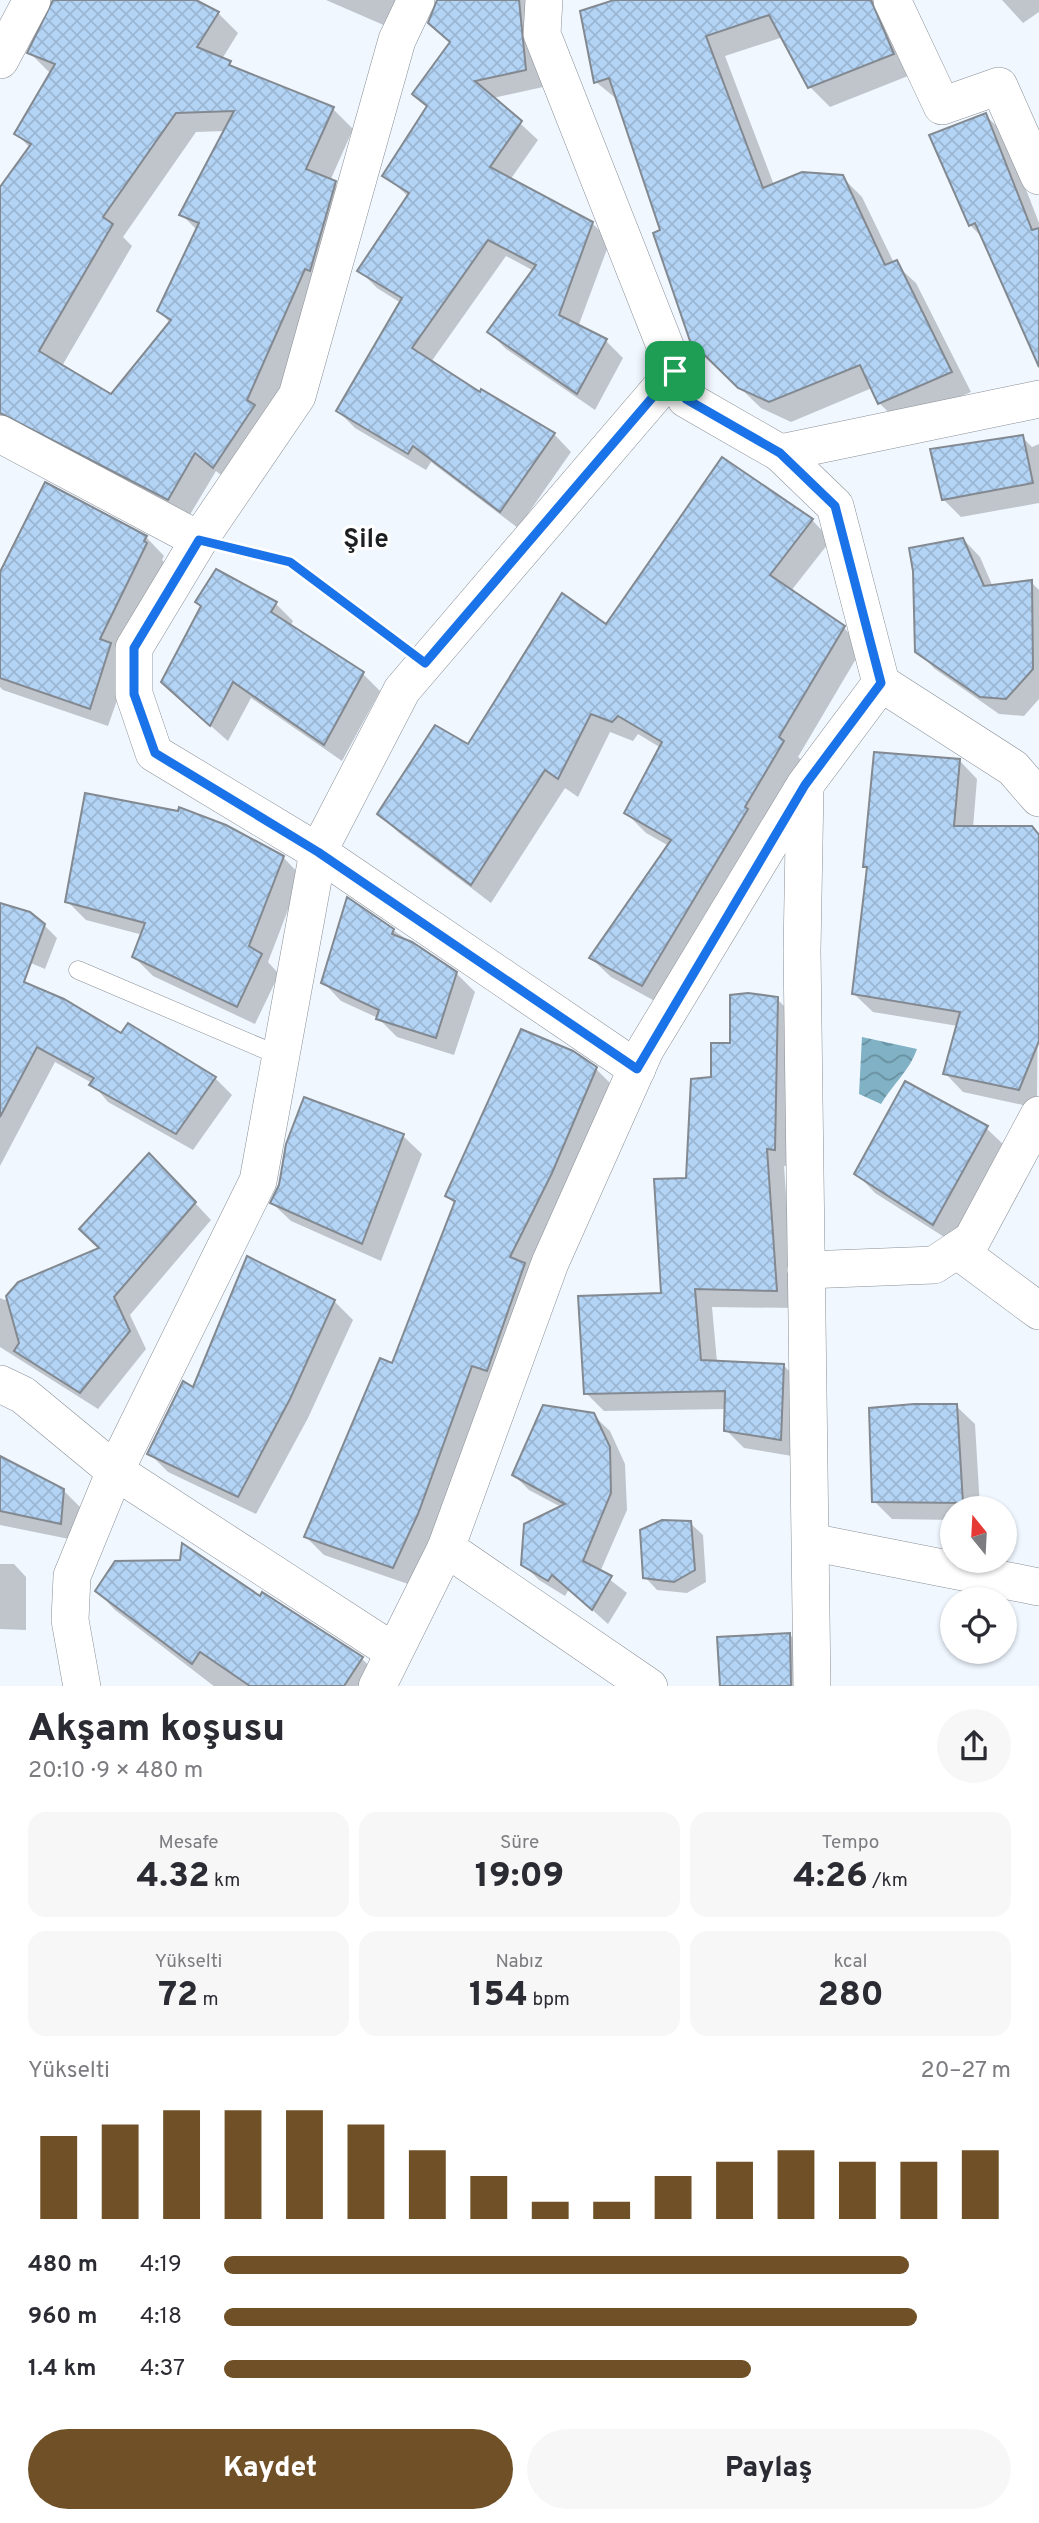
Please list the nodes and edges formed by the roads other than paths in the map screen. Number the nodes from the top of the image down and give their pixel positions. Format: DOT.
graph roads {
  1 [pos="32,0"];
  2 [pos="416,0"];
  3 [pos="544,0"];
  4 [pos="892,0"];
  5 [pos="0,60"];
  6 [pos="1039,176"];
  7 [pos="675,371"];
  8 [pos="1039,398"];
  9 [pos="0,434"];
  10 [pos="780,453"];
  11 [pos="199,540"];
  12 [pos="881,683"];
  13 [pos="805,785"];
  14 [pos="1039,797"];
  15 [pos="318,852"];
  16 [pos="78,970"];
  17 [pos="280,1056"];
  18 [pos="637,1069"];
  19 [pos="1039,1115"];
  20 [pos="957,1250"];
  21 [pos="806,1270"];
  22 [pos="1039,1311"];
  23 [pos="0,1384"];
  24 [pos="115,1471"];
  25 [pos="811,1542"];
  26 [pos="446,1549"];
  27 [pos="1039,1587"];
  28 [pos="394,1652"];
  29 [pos="82,1686"];
  30 [pos="377,1686"];
  31 [pos="649,1686"];
  32 [pos="813,1686"];
  1 -- 5 [label="street"];
  2 -- 11 [label="street"];
  3 -- 7 [label="street"];
  4 -- 6 [label="street"];
  7 -- 10 [label="street"];
  7 -- 15 [label="street"];
  8 -- 10 [label="street"];
  9 -- 11 [label="street"];
  10 -- 12 [label="street"];
  11 -- 15 [label="street"];
  12 -- 13 [label="street"];
  12 -- 14 [label="street"];
  13 -- 18 [label="street"];
  13 -- 21 [label="street"];
  15 -- 17 [label="street"];
  15 -- 18 [label="street"];
  16 -- 17 [label="lane"];
  17 -- 24 [label="street"];
  18 -- 26 [label="street"];
  19 -- 20 [label="street"];
  20 -- 21 [label="street"];
  20 -- 22 [label="street"];
  21 -- 25 [label="street"];
  23 -- 24 [label="street"];
  24 -- 28 [label="street"];
  24 -- 29 [label="street"];
  25 -- 27 [label="street"];
  25 -- 32 [label="street"];
  26 -- 28 [label="street"];
  26 -- 31 [label="street"];
  28 -- 30 [label="street"];
}
